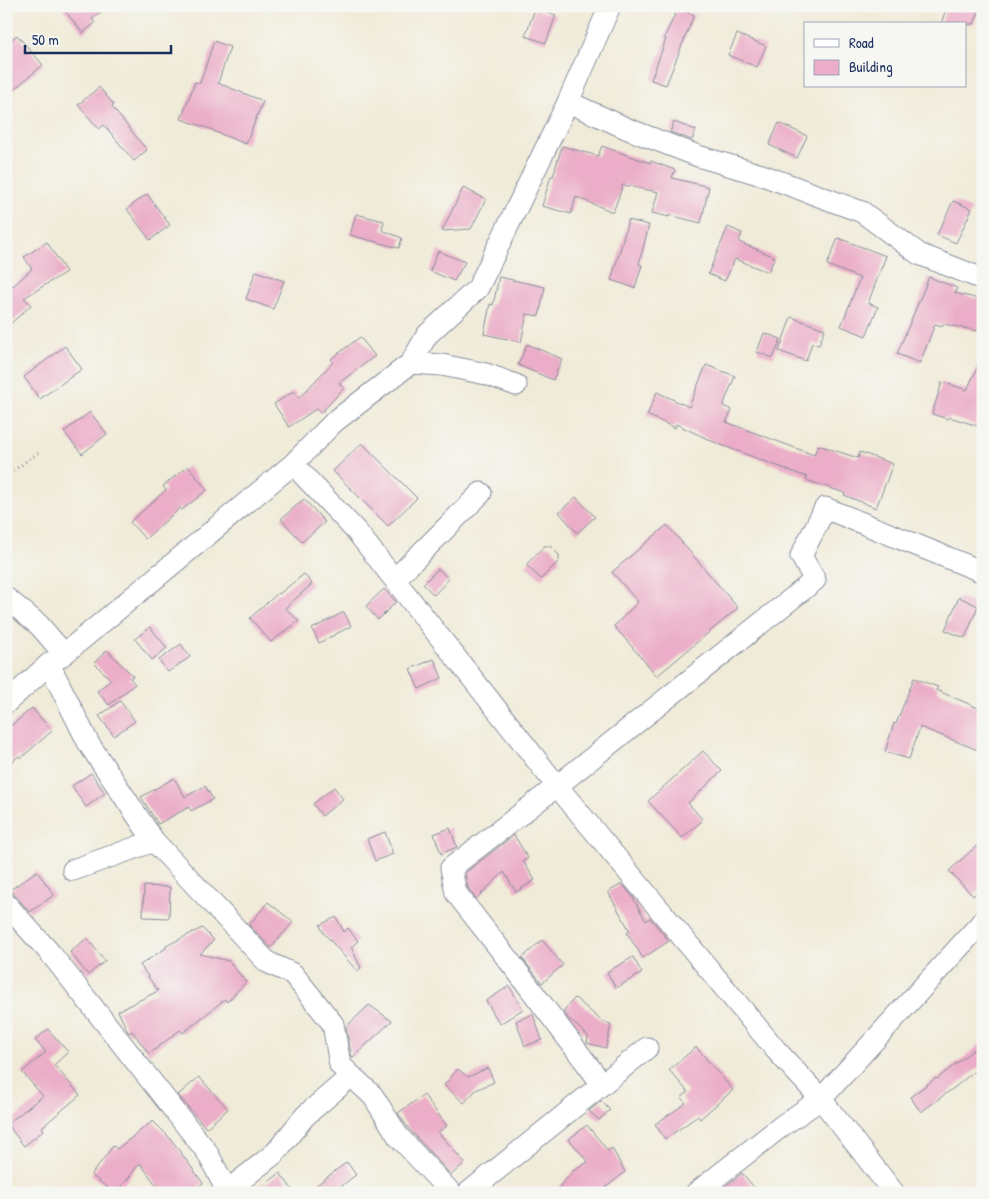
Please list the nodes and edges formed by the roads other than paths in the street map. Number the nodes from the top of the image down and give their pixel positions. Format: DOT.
graph roads {
  1 [pos="610,6"];
  2 [pos="568,102"];
  3 [pos="983,278"];
  4 [pos="411,363"];
  5 [pos="516,385"];
  6 [pos="293,464"];
  7 [pos="481,493"];
  8 [pos="983,572"];
  9 [pos="395,579"];
  10 [pos="6,598"];
  11 [pos="57,659"];
  12 [pos="6,703"];
  13 [pos="558,786"];
  14 [pos="154,841"];
  15 [pos="73,870"];
  16 [pos="6,904"];
  17 [pos="983,921"];
  18 [pos="647,1048"];
  19 [pos="352,1076"];
  20 [pos="602,1084"];
  21 [pos="821,1099"];
  22 [pos="227,1192"];
  23 [pos="452,1193"];
  24 [pos="468,1193"];
  25 [pos="696,1193"];
  26 [pos="894,1193"];
  1 -- 2 [label="street"];
  2 -- 3 [label="street"];
  2 -- 4 [label="street"];
  4 -- 5 [label="street"];
  4 -- 6 [label="street"];
  6 -- 9 [label="street"];
  6 -- 11 [label="street"];
  7 -- 9 [label="street"];
  8 -- 13 [label="street"];
  9 -- 13 [label="street"];
  10 -- 11 [label="street"];
  11 -- 12 [label="street"];
  11 -- 14 [label="street"];
  13 -- 20 [label="street"];
  13 -- 21 [label="street"];
  14 -- 15 [label="street"];
  14 -- 19 [label="street"];
  16 -- 22 [label="street"];
  17 -- 21 [label="street"];
  18 -- 20 [label="street"];
  19 -- 22 [label="street"];
  19 -- 23 [label="street"];
  20 -- 24 [label="street"];
  21 -- 25 [label="street"];
  21 -- 26 [label="street"];
}
